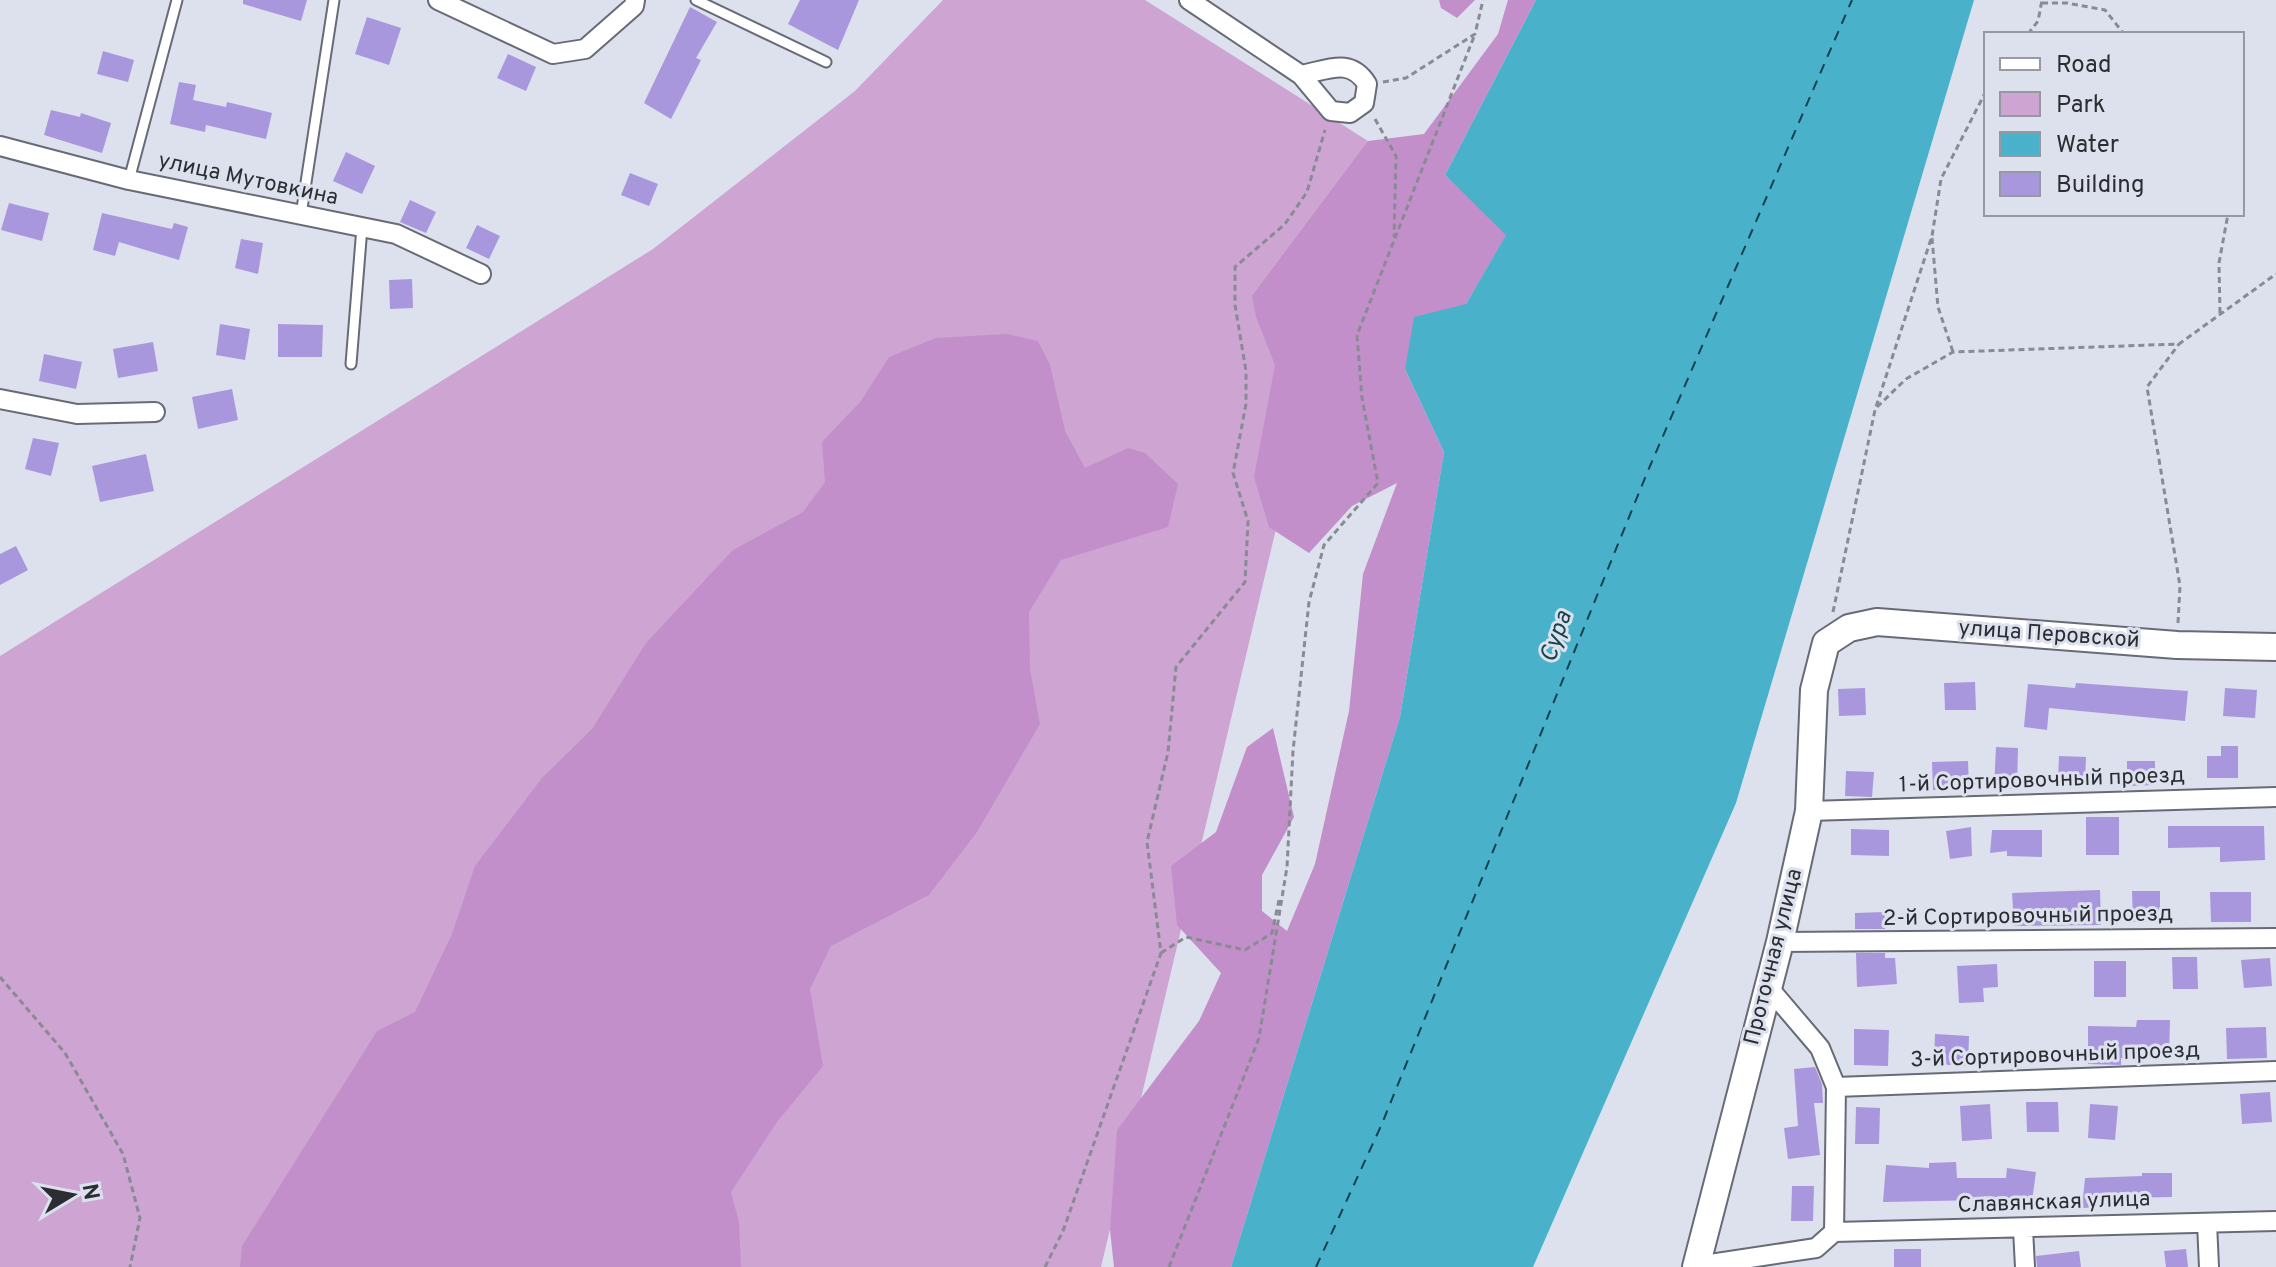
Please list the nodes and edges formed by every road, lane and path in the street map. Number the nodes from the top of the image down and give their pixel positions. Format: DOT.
graph roads {
  1 [pos="177,0"];
  2 [pos="334,0"];
  3 [pos="438,0"];
  4 [pos="696,0"];
  5 [pos="1189,0"];
  6 [pos="1483,0"];
  7 [pos="2042,2"];
  8 [pos="634,3"];
  9 [pos="2030,32"];
  10 [pos="2122,32"];
  11 [pos="1475,34"];
  12 [pos="826,62"];
  13 [pos="1301,75"];
  14 [pos="1984,95"];
  15 [pos="1364,97"];
  16 [pos="1331,111"];
  17 [pos="0,146"];
  18 [pos="129,180"];
  19 [pos="301,215"];
  20 [pos="2228,216"];
  21 [pos="362,227"];
  22 [pos="1932,236"];
  23 [pos="1394,241"];
  24 [pos="481,274"];
  25 [pos="2276,274"];
  26 [pos="2220,313"];
  27 [pos="2179,344"];
  28 [pos="1953,352"];
  29 [pos="351,364"];
  30 [pos="0,399"];
  31 [pos="1875,410"];
  32 [pos="155,412"];
  33 [pos="1826,643"];
  34 [pos="2177,645"];
  35 [pos="2276,647"];
  36 [pos="2276,797"];
  37 [pos="1809,811"];
  38 [pos="1287,867"];
  39 [pos="2276,938"];
  40 [pos="1780,942"];
  41 [pos="1161,953"];
  42 [pos="0,977"];
  43 [pos="1768,987"];
  44 [pos="2276,1071"];
  45 [pos="1836,1087"];
  46 [pos="2276,1221"];
  47 [pos="2207,1223"];
  48 [pos="2023,1229"];
  49 [pos="1834,1232"];
  50 [pos="1816,1258"];
  51 [pos="130,1267"];
  52 [pos="1045,1267"];
  53 [pos="1169,1267"];
  54 [pos="1696,1267"];
  55 [pos="2025,1267"];
  56 [pos="2209,1267"];
  1 -- 18 [label="lane"];
  2 -- 19 [label="lane"];
  3 -- 8 [label="street"];
  4 -- 12 [label="lane"];
  5 -- 13 [label="street"];
  6 -- 11 [label="path"];
  7 -- 9 [label="path"];
  7 -- 10 [label="path"];
  11 -- 15 [label="path"];
  11 -- 23 [label="path"];
  13 -- 15 [label="street"];
  13 -- 16 [label="street"];
  14 -- 22 [label="path"];
  15 -- 16 [label="street"];
  15 -- 23 [label="path"];
  16 -- 41 [label="path"];
  17 -- 18 [label="street, улица Мутовкина"];
  18 -- 19 [label="street, улица Мутовкина"];
  19 -- 21 [label="street, улица Мутовкина"];
  20 -- 26 [label="path"];
  21 -- 24 [label="street, улица Мутовкина"];
  21 -- 29 [label="lane"];
  22 -- 28 [label="path"];
  22 -- 31 [label="path"];
  23 -- 38 [label="path"];
  25 -- 26 [label="path"];
  26 -- 27 [label="path"];
  27 -- 28 [label="path"];
  27 -- 34 [label="path"];
  28 -- 31 [label="path"];
  30 -- 32 [label="street"];
  31 -- 33 [label="path"];
  33 -- 34 [label="main road, улица Перовской"];
  33 -- 37 [label="main road, Проточная улица"];
  34 -- 35 [label="main road, улица Перовской"];
  36 -- 37 [label="street, 1-й Сортировочный проезд"];
  37 -- 40 [label="main road, Проточная улица"];
  38 -- 41 [label="path"];
  38 -- 53 [label="path"];
  39 -- 40 [label="street, 2-й Сортировочный проезд"];
  40 -- 43 [label="main road, Проточная улица"];
  41 -- 52 [label="path"];
  42 -- 51 [label="path"];
  43 -- 45 [label="street"];
  43 -- 54 [label="main road, Проточная улица"];
  44 -- 45 [label="street, 3-й Сортировочный проезд"];
  45 -- 49 [label="street"];
  46 -- 47 [label="street, Славянская улица"];
  47 -- 48 [label="street, Славянская улица"];
  47 -- 56 [label="street"];
  48 -- 49 [label="street, Славянская улица"];
  48 -- 55 [label="street"];
  49 -- 50 [label="street"];
  50 -- 54 [label="street"];
}
